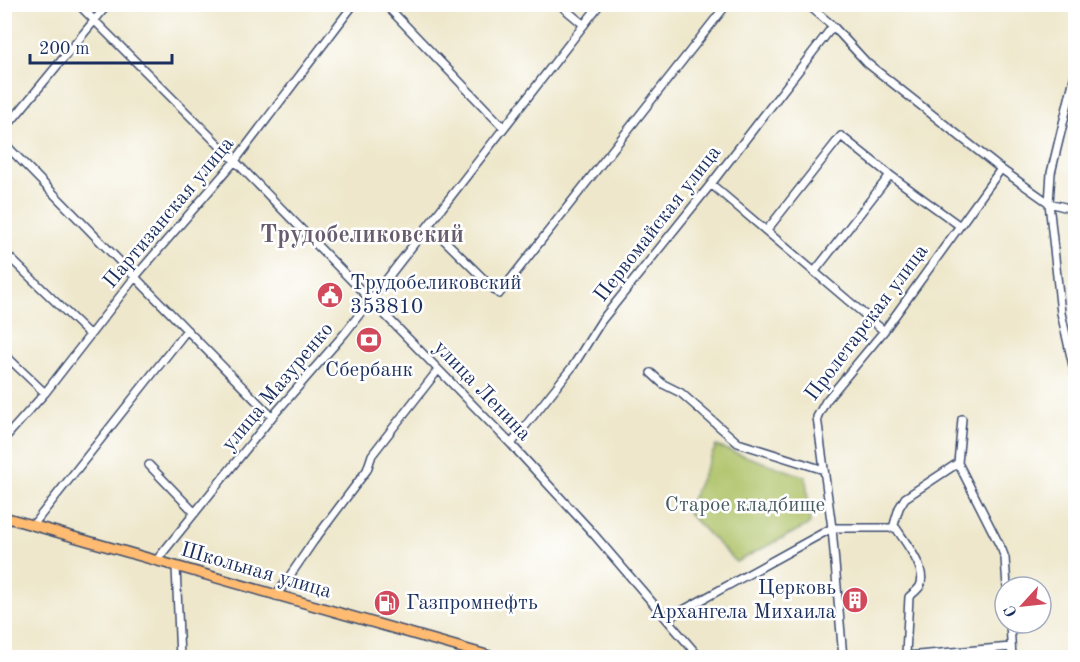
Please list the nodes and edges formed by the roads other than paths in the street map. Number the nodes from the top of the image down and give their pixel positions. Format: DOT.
graph roads {
  1 [pos="78,4"];
  2 [pos="108,4"];
  3 [pos="354,4"];
  4 [pos="385,4"];
  5 [pos="559,4"];
  6 [pos="600,4"];
  7 [pos="727,4"];
  8 [pos="807,4"];
  9 [pos="95,22"];
  10 [pos="584,25"];
  11 [pos="833,26"];
  12 [pos="1076,70"];
  13 [pos="504,128"];
  14 [pos="4,130"];
  15 [pos="4,143"];
  16 [pos="235,161"];
  17 [pos="1001,169"];
  18 [pos="890,175"];
  19 [pos="711,184"];
  20 [pos="1049,203"];
  21 [pos="1076,210"];
  22 [pos="429,225"];
  23 [pos="960,226"];
  24 [pos="767,230"];
  25 [pos="4,252"];
  26 [pos="815,271"];
  27 [pos="135,277"];
  28 [pos="370,300"];
  29 [pos="187,330"];
  30 [pos="885,331"];
  31 [pos="90,335"];
  32 [pos="4,354"];
  33 [pos="438,369"];
  34 [pos="651,373"];
  35 [pos="1076,379"];
  36 [pos="45,393"];
  37 [pos="272,417"];
  38 [pos="963,420"];
  39 [pos="4,439"];
  40 [pos="511,444"];
  41 [pos="958,463"];
  42 [pos="149,465"];
  43 [pos="824,470"];
  44 [pos="195,513"];
  45 [pos="4,517"];
  46 [pos="33,525"];
  47 [pos="832,528"];
  48 [pos="893,528"];
  49 [pos="156,561"];
  50 [pos="176,567"];
  51 [pos="1006,575"];
  52 [pos="276,596"];
  53 [pos="667,619"];
  54 [pos="1010,635"];
  55 [pos="1011,647"];
  56 [pos="906,654"];
  57 [pos="180,657"];
  58 [pos="497,657"];
  59 [pos="700,657"];
  60 [pos="843,657"];
  61 [pos="883,657"];
  62 [pos="1012,657"];
  1 -- 9 [label="street, улица Ленина"];
  2 -- 9 [label="street"];
  3 -- 16 [label="street, Партизанская улица"];
  4 -- 13 [label="street"];
  5 -- 10 [label="street"];
  6 -- 10 [label="street, улица Мазуренко"];
  7 -- 22 [label="street"];
  8 -- 11 [label="street"];
  9 -- 14 [label="street"];
  9 -- 16 [label="street, улица Ленина"];
  10 -- 13 [label="street, улица Мазуренко"];
  11 -- 17 [label="street"];
  11 -- 19 [label="street, Первомайская улица"];
  12 -- 20 [label="street"];
  13 -- 22 [label="street, улица Мазуренко"];
  15 -- 27 [label="street"];
  16 -- 27 [label="street, Партизанская улица"];
  16 -- 28 [label="street, улица Ленина"];
  17 -- 20 [label="street"];
  17 -- 23 [label="street, Пролетарская улица"];
  18 -- 23 [label="street"];
  18 -- 24 [label="street"];
  18 -- 26 [label="street"];
  19 -- 24 [label="street"];
  19 -- 40 [label="street, Первомайская улица"];
  20 -- 21 [label="street"];
  20 -- 35 [label="street"];
  22 -- 28 [label="street, улица Мазуренко"];
  23 -- 30 [label="street, Пролетарская улица"];
  24 -- 26 [label="street"];
  25 -- 31 [label="street"];
  26 -- 30 [label="street"];
  27 -- 29 [label="street"];
  27 -- 31 [label="street, Партизанская улица"];
  28 -- 33 [label="street, улица Ленина"];
  28 -- 37 [label="street, улица Мазуренко"];
  29 -- 37 [label="street"];
  29 -- 46 [label="street"];
  30 -- 43 [label="street, Пролетарская улица"];
  31 -- 36 [label="street, Партизанская улица"];
  32 -- 36 [label="street"];
  33 -- 40 [label="street, улица Ленина"];
  33 -- 52 [label="street"];
  34 -- 43 [label="street"];
  36 -- 39 [label="street, Партизанская улица"];
  37 -- 44 [label="street, улица Мазуренко"];
  38 -- 41 [label="street"];
  40 -- 53 [label="street, улица Ленина"];
  41 -- 48 [label="street"];
  41 -- 51 [label="street"];
  42 -- 44 [label="street"];
  43 -- 47 [label="street, Пролетарская улица"];
  44 -- 49 [label="street, улица Мазуренко"];
  45 -- 46 [label="main road, Школьная улица"];
  46 -- 49 [label="main road, Школьная улица"];
  47 -- 48 [label="street"];
  47 -- 53 [label="street"];
  47 -- 60 [label="street, Пролетарская улица"];
  48 -- 56 [label="street"];
  49 -- 50 [label="main road, Школьная улица"];
  50 -- 52 [label="main road, Школьная улица"];
  50 -- 57 [label="street"];
  52 -- 58 [label="main road, Школьная улица"];
  53 -- 59 [label="street, улица Ленина"];
  54 -- 55 [label="street"];
  55 -- 56 [label="street"];
  55 -- 62 [label="street"];
  56 -- 61 [label="street"];
}
